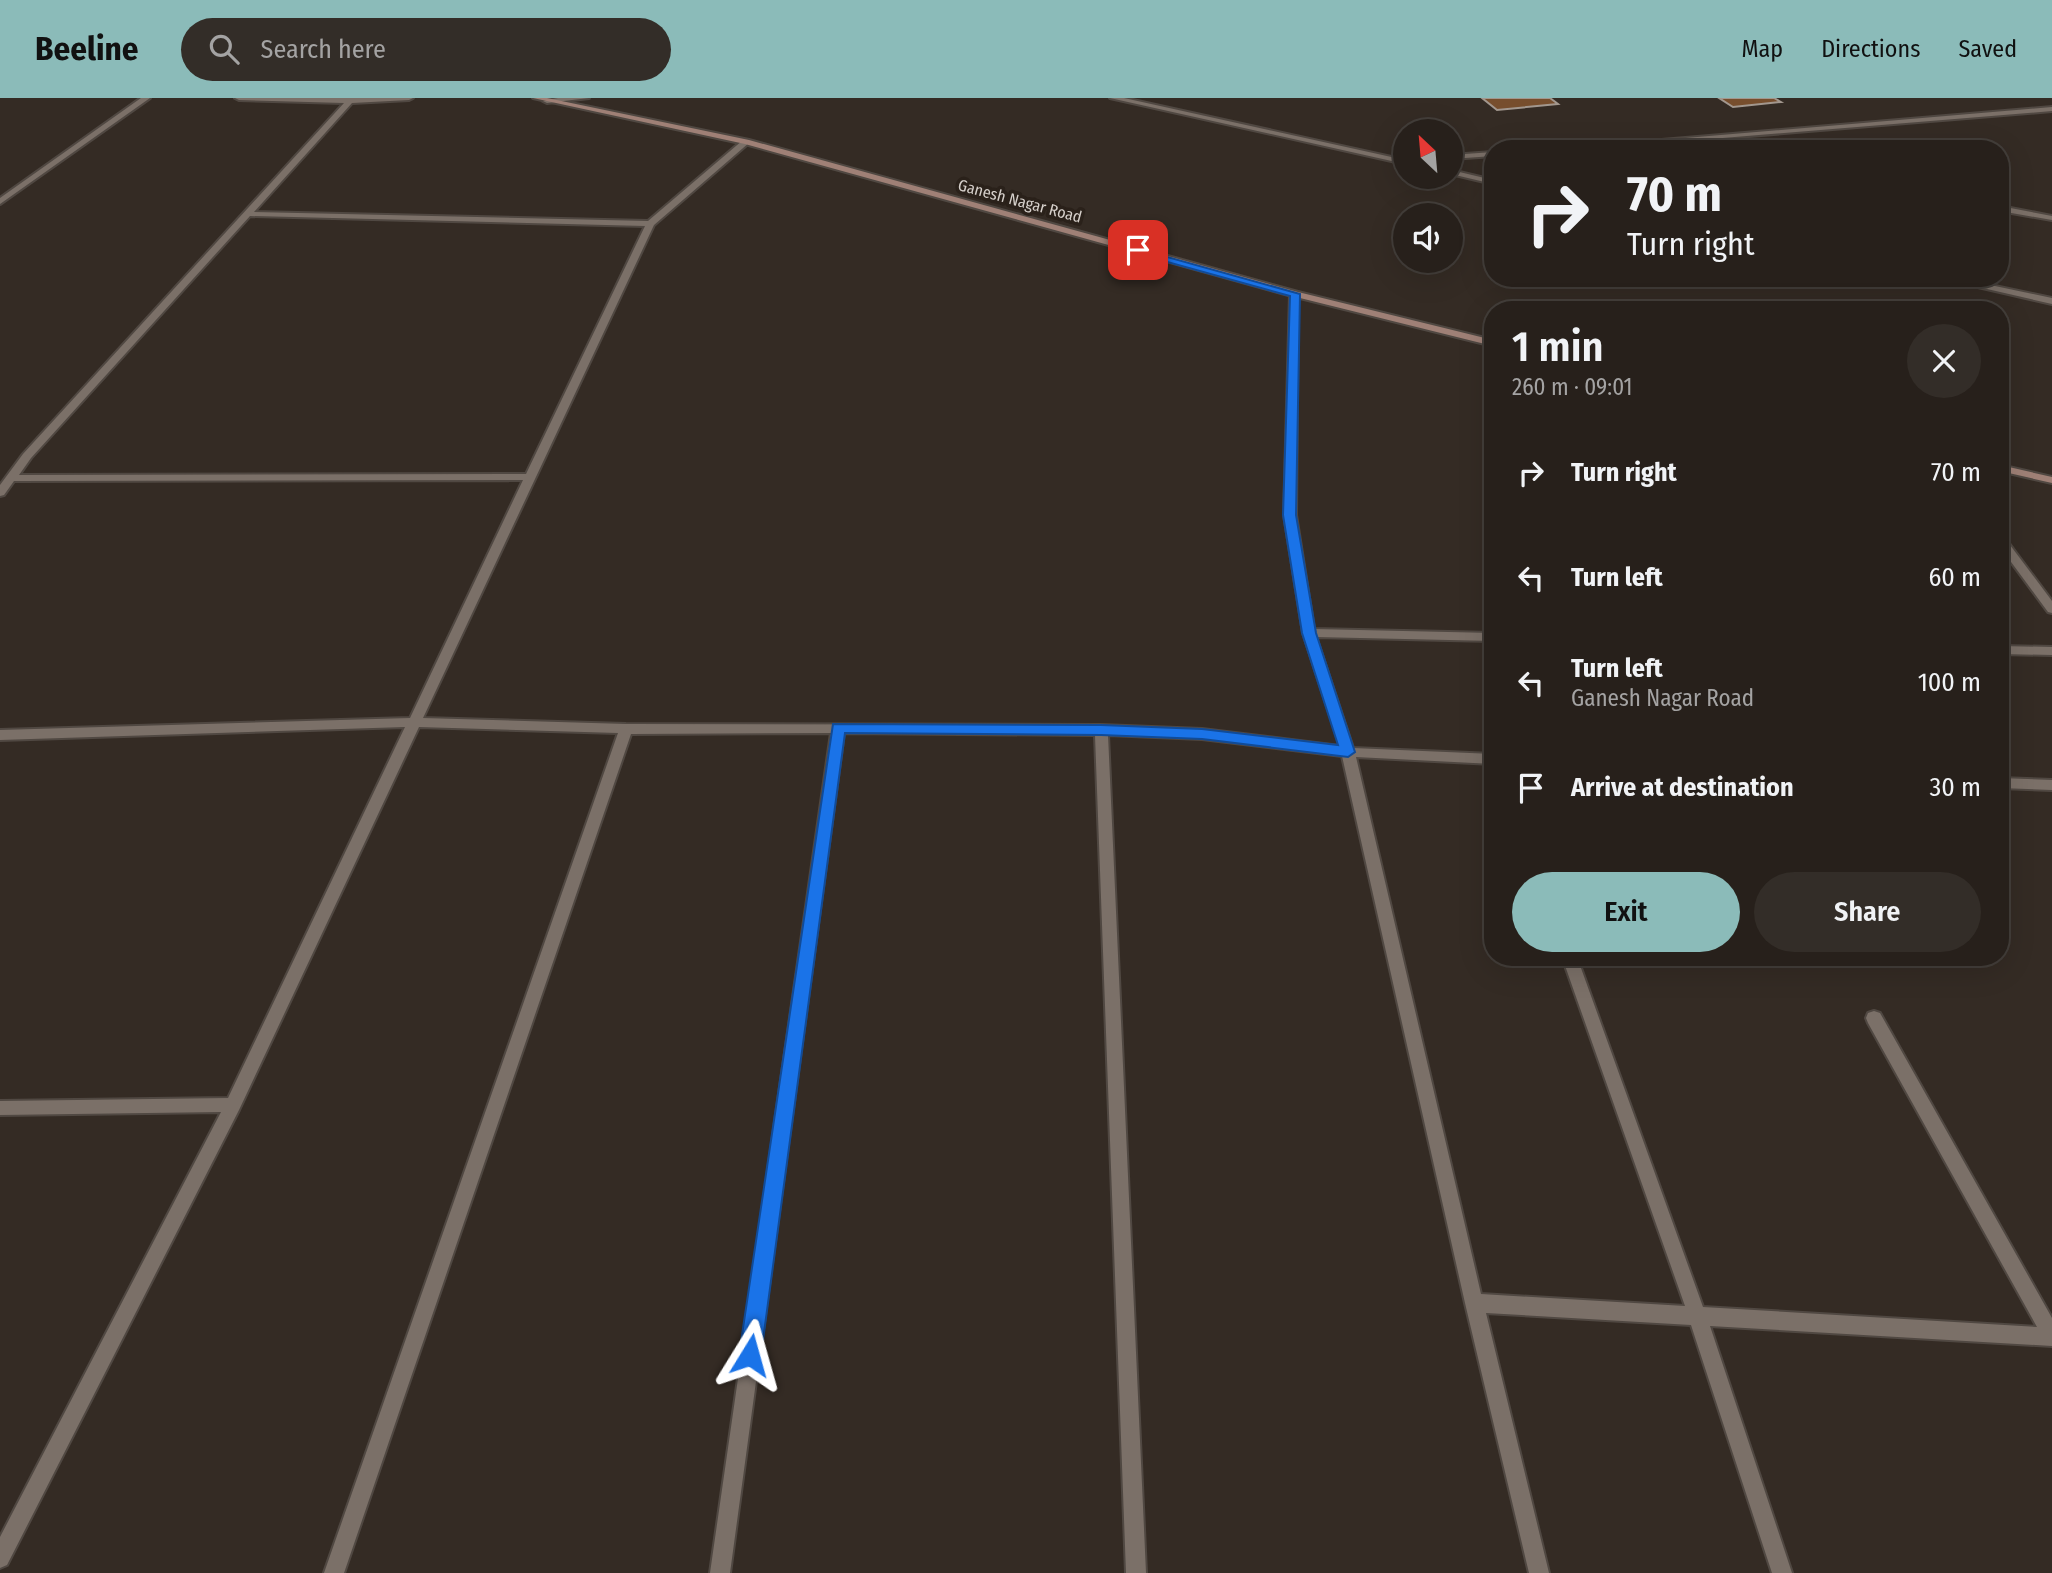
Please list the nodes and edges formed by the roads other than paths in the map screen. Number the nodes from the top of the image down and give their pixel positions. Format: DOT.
graph roads {
  1 [pos="146,98"];
  2 [pos="239,98"];
  3 [pos="409,98"];
  4 [pos="585,98"];
  5 [pos="1114,98"];
  6 [pos="542,99"];
  7 [pos="350,102"];
  8 [pos="2052,109"];
  9 [pos="1666,140"];
  10 [pos="746,142"];
  11 [pos="1484,155"];
  12 [pos="1463,157"];
  13 [pos="1393,160"];
  14 [pos="1463,175"];
  15 [pos="1484,180"];
  16 [pos="0,202"];
  17 [pos="2009,210"];
  18 [pos="250,214"];
  19 [pos="2052,218"];
  20 [pos="650,224"];
  21 [pos="1986,287"];
  22 [pos="1295,294"];
  23 [pos="2052,301"];
  24 [pos="1484,341"];
  25 [pos="2009,470"];
  26 [pos="530,477"];
  27 [pos="11,478"];
  28 [pos="2052,480"];
  29 [pos="0,493"];
  30 [pos="2009,551"];
  31 [pos="2052,609"];
  32 [pos="1309,633"];
  33 [pos="1484,637"];
  34 [pos="2009,650"];
  35 [pos="2052,651"];
  36 [pos="415,722"];
  37 [pos="838,727"];
  38 [pos="626,729"];
  39 [pos="1101,730"];
  40 [pos="0,735"];
  41 [pos="1348,752"];
  42 [pos="1484,758"];
  43 [pos="2009,783"];
  44 [pos="2052,785"];
  45 [pos="1572,966"];
  46 [pos="1874,1018"];
  47 [pos="233,1105"];
  48 [pos="0,1108"];
  49 [pos="1474,1303"];
  50 [pos="1697,1315"];
  51 [pos="2052,1336"];
  52 [pos="0,1558"];
  53 [pos="334,1573"];
  54 [pos="720,1573"];
  55 [pos="1136,1573"];
  56 [pos="1539,1573"];
  57 [pos="1782,1573"];
  1 -- 16 [label="street"];
  2 -- 7 [label="street"];
  3 -- 7 [label="street"];
  4 -- 6 [label="street"];
  5 -- 13 [label="street"];
  6 -- 10 [label="street, Ganesh Nagar Road"];
  7 -- 18 [label="street"];
  8 -- 9 [label="street"];
  10 -- 20 [label="street"];
  10 -- 22 [label="street, Ganesh Nagar Road"];
  11 -- 12 [label="street"];
  14 -- 15 [label="street"];
  17 -- 19 [label="street"];
  18 -- 20 [label="street"];
  18 -- 27 [label="street"];
  20 -- 26 [label="street"];
  21 -- 23 [label="street"];
  22 -- 24 [label="street, Ganesh Nagar Road"];
  22 -- 32 [label="street"];
  25 -- 28 [label="street"];
  26 -- 27 [label="street"];
  26 -- 36 [label="street"];
  27 -- 29 [label="street"];
  30 -- 31 [label="street"];
  32 -- 33 [label="street"];
  32 -- 41 [label="street"];
  34 -- 35 [label="street"];
  36 -- 38 [label="street"];
  36 -- 40 [label="street"];
  36 -- 47 [label="street"];
  37 -- 38 [label="street"];
  37 -- 39 [label="street"];
  37 -- 54 [label="street"];
  38 -- 53 [label="street"];
  39 -- 41 [label="street"];
  39 -- 55 [label="street"];
  41 -- 42 [label="street"];
  41 -- 49 [label="street"];
  43 -- 44 [label="street"];
  45 -- 50 [label="street"];
  46 -- 51 [label="street"];
  47 -- 48 [label="street"];
  47 -- 52 [label="street"];
  49 -- 50 [label="street"];
  49 -- 56 [label="street"];
  50 -- 51 [label="street"];
  50 -- 57 [label="street"];
}
